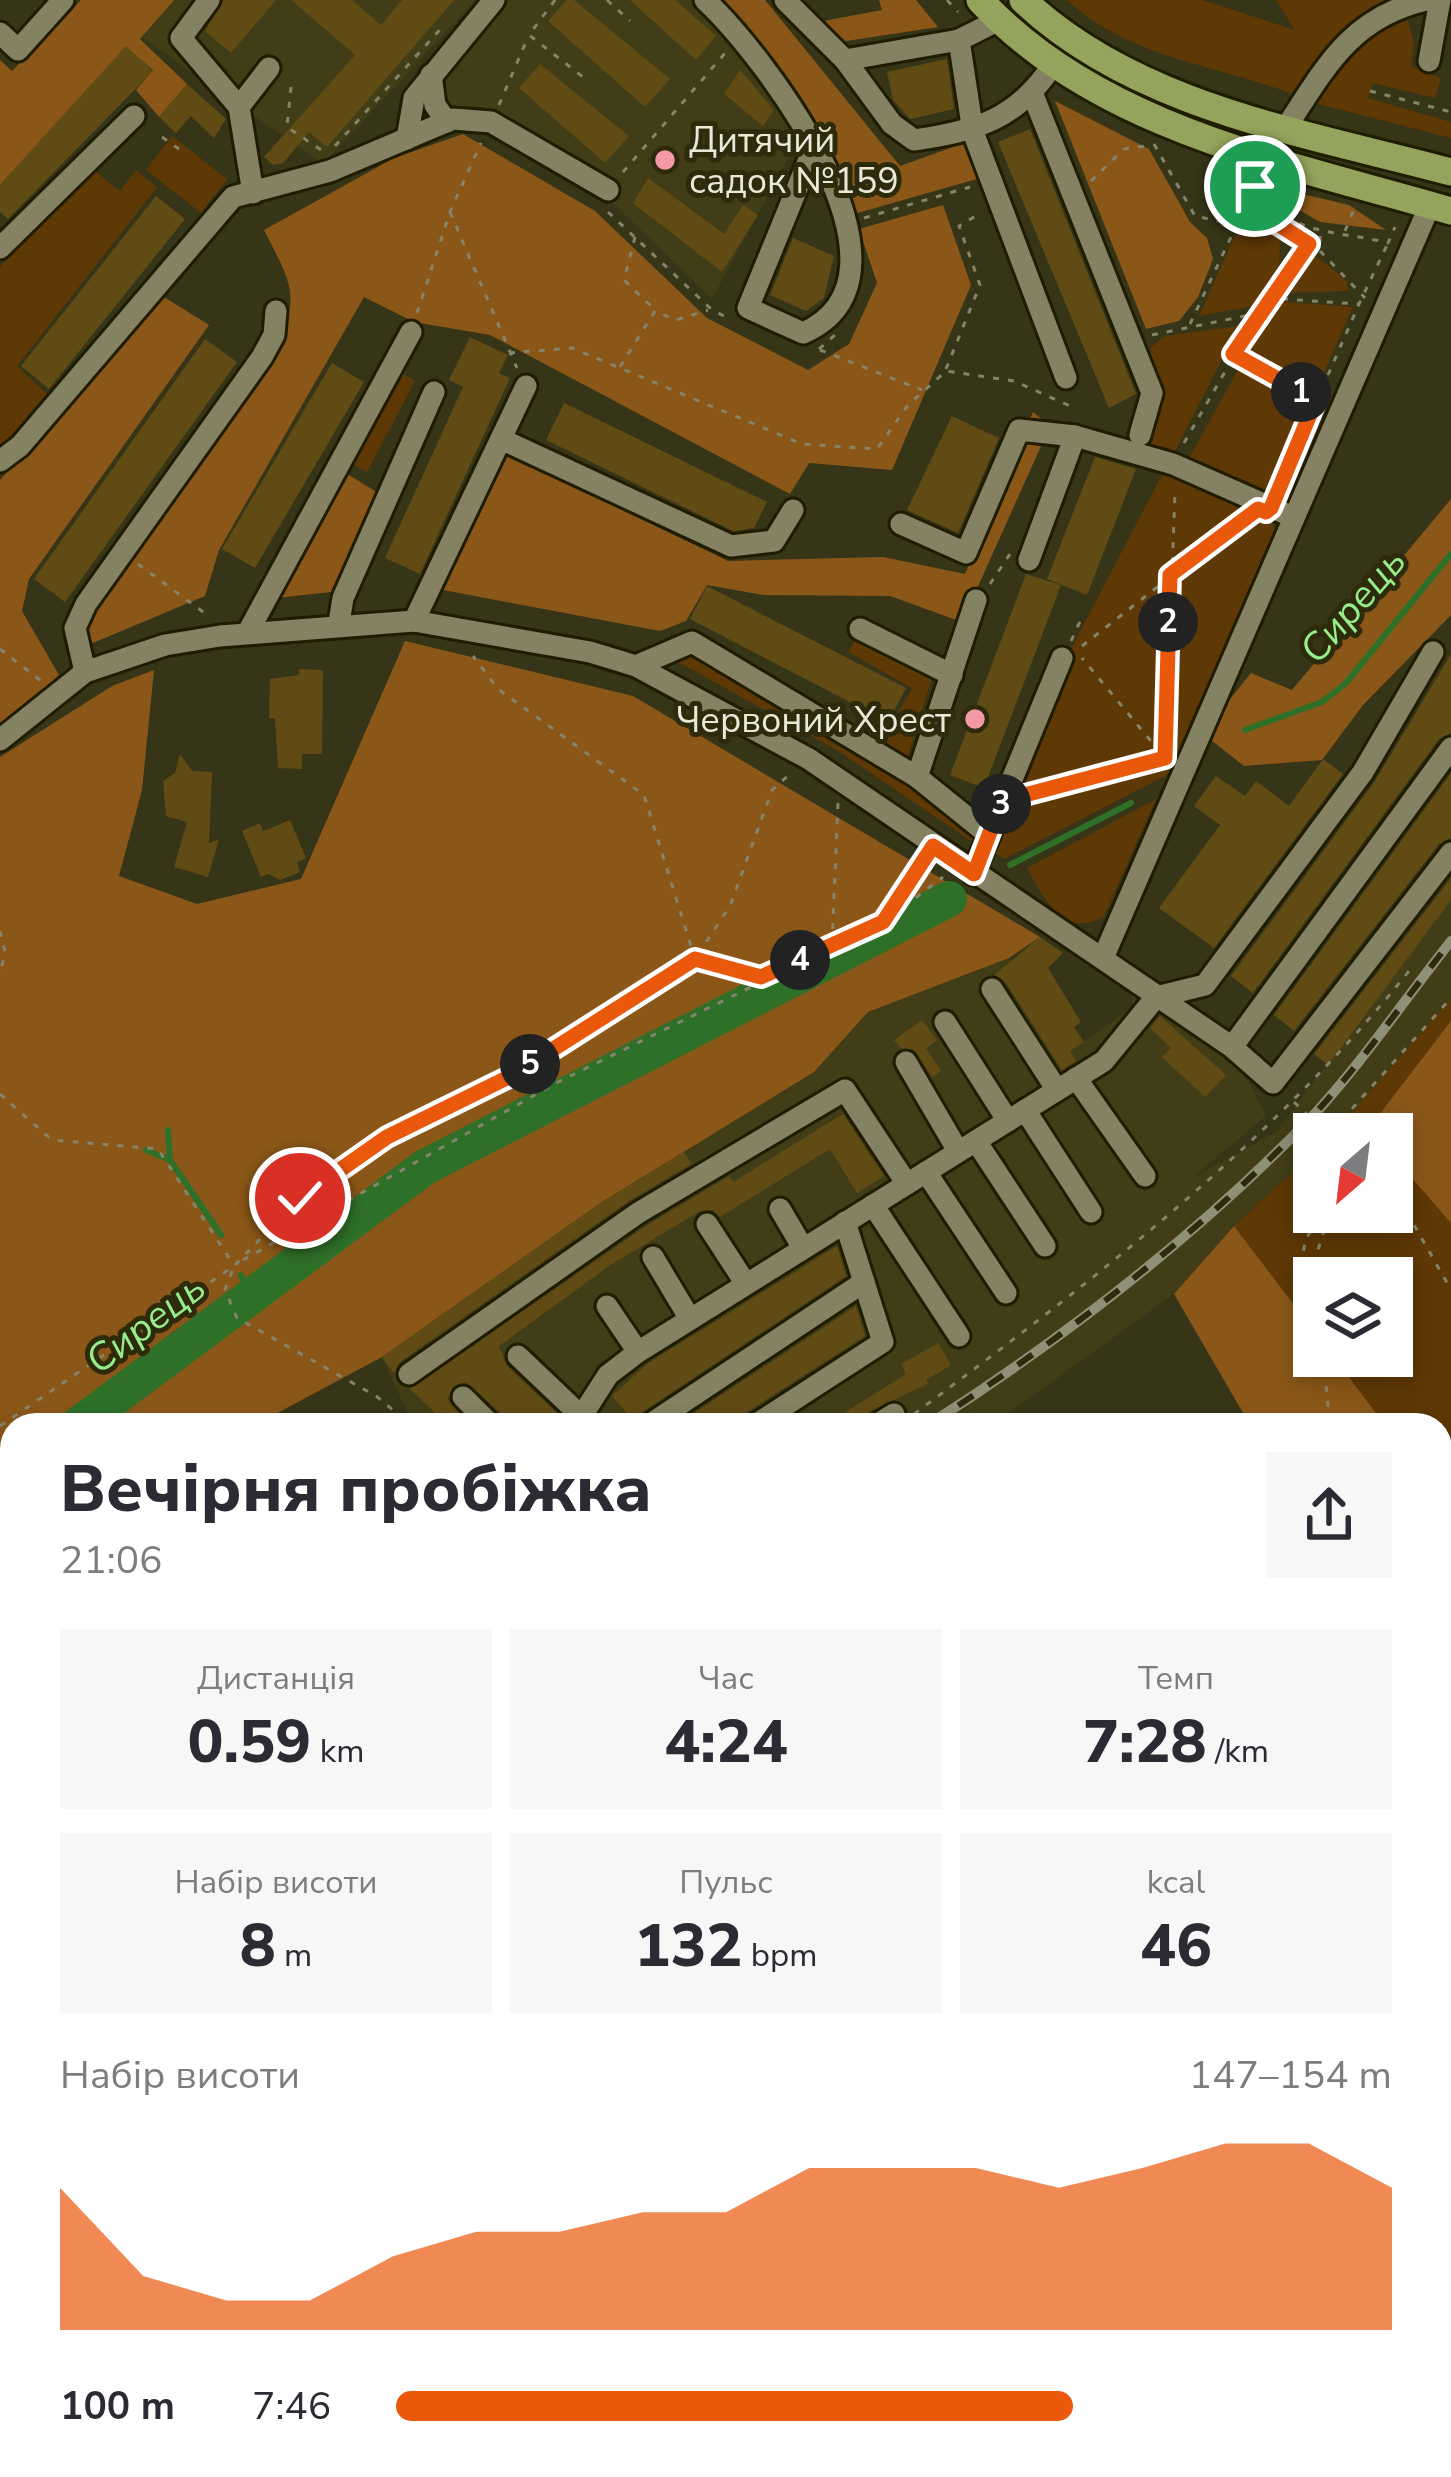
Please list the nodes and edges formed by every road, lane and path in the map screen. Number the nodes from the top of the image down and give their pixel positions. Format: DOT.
graph roads {
  1 [pos="63,0"];
  2 [pos="209,0"];
  3 [pos="494,0"];
  4 [pos="555,0"];
  5 [pos="607,0"];
  6 [pos="706,0"];
  7 [pos="785,0"];
  8 [pos="1023,0"];
  9 [pos="1426,0"];
  10 [pos="1439,0"];
  11 [pos="990,10"];
  12 [pos="451,18"];
  13 [pos="630,21"];
  14 [pos="0,33"];
  15 [pos="529,35"];
  16 [pos="959,40"];
  17 [pos="735,42"];
  18 [pos="845,60"];
  19 [pos="1429,61"];
  20 [pos="1054,63"];
  21 [pos="269,68"];
  22 [pos="431,75"];
  23 [pos="583,76"];
  24 [pos="291,87"];
  25 [pos="1370,91"];
  26 [pos="1034,95"];
  27 [pos="239,106"];
  28 [pos="1451,112"];
  29 [pos="134,116"];
  30 [pos="450,120"];
  31 [pos="491,122"];
  32 [pos="1287,126"];
  33 [pos="973,131"];
  34 [pos="162,136"];
  35 [pos="407,139"];
  36 [pos="1154,144"];
  37 [pos="814,147"];
  38 [pos="178,149"];
  39 [pos="1159,156"];
  40 [pos="1451,172"];
  41 [pos="989,181"];
  42 [pos="1070,190"];
  43 [pos="253,193"];
  44 [pos="605,198"];
  45 [pos="998,203"];
  46 [pos="1246,204"];
  47 [pos="1355,206"];
  48 [pos="1441,208"];
  49 [pos="450,212"];
  50 [pos="845,224"];
  51 [pos="1395,227"];
  52 [pos="1320,234"];
  53 [pos="1343,234"];
  54 [pos="635,237"];
  55 [pos="1388,243"];
  56 [pos="1309,244"];
  57 [pos="0,248"];
  58 [pos="1268,297"];
  59 [pos="1365,298"];
  60 [pos="1359,304"];
  61 [pos="711,309"];
  62 [pos="276,311"];
  63 [pos="655,311"];
  64 [pos="1258,314"];
  65 [pos="830,316"];
  66 [pos="1190,324"];
  67 [pos="748,329"];
  68 [pos="411,332"];
  69 [pos="1158,333"];
  70 [pos="818,350"];
  71 [pos="509,353"];
  72 [pos="1233,354"];
  73 [pos="805,358"];
  74 [pos="619,368"];
  75 [pos="946,371"];
  76 [pos="1066,378"];
  77 [pos="526,386"];
  78 [pos="924,391"];
  79 [pos="434,392"];
  80 [pos="1316,400"];
  81 [pos="1070,406"];
  82 [pos="1140,435"];
  83 [pos="1075,436"];
  84 [pos="501,439"];
  85 [pos="0,461"];
  86 [pos="1174,474"];
  87 [pos="793,510"];
  88 [pos="1281,512"];
  89 [pos="901,524"];
  90 [pos="122,552"];
  91 [pos="1029,560"];
  92 [pos="1004,561"];
  93 [pos="999,573"];
  94 [pos="1170,575"];
  95 [pos="976,600"];
  96 [pos="206,614"];
  97 [pos="1083,615"];
  98 [pos="414,621"];
  99 [pos="339,623"];
  100 [pos="450,626"];
  101 [pos="860,629"];
  102 [pos="248,632"];
  103 [pos="0,649"];
  104 [pos="1066,651"];
  105 [pos="1433,652"];
  106 [pos="636,666"];
  107 [pos="86,672"];
  108 [pos="952,675"];
  109 [pos="45,684"];
  110 [pos="0,740"];
  111 [pos="1451,748"];
  112 [pos="1165,758"];
  113 [pos="809,759"];
  114 [pos="1171,765"];
  115 [pos="917,777"];
  116 [pos="840,781"];
  117 [pos="1002,801"];
  118 [pos="989,835"];
  119 [pos="933,846"];
  120 [pos="1451,853"];
  121 [pos="974,874"];
  122 [pos="935,882"];
  123 [pos="883,922"];
  124 [pos="0,931"];
  125 [pos="832,945"];
  126 [pos="1103,958"];
  127 [pos="695,959"];
  128 [pos="1409,970"];
  129 [pos="0,975"];
  130 [pos="761,977"];
  131 [pos="992,989"];
  132 [pos="1156,997"];
  133 [pos="1451,998"];
  134 [pos="945,1022"];
  135 [pos="1232,1047"];
  136 [pos="906,1062"];
  137 [pos="1273,1083"];
  138 [pos="1066,1084"];
  139 [pos="0,1094"];
  140 [pos="1293,1100"];
  141 [pos="1306,1113"];
  142 [pos="1348,1113"];
  143 [pos="1016,1116"];
  144 [pos="967,1146"];
  145 [pos="1145,1176"];
  146 [pos="916,1178"];
  147 [pos="873,1205"];
  148 [pos="780,1209"];
  149 [pos="1090,1211"];
  150 [pos="845,1222"];
  151 [pos="1413,1223"];
  152 [pos="707,1224"];
  153 [pos="1045,1246"];
  154 [pos="803,1248"];
  155 [pos="653,1257"];
  156 [pos="234,1266"];
  157 [pos="864,1282"];
  158 [pos="746,1284"];
  159 [pos="1451,1290"];
  160 [pos="1006,1293"];
  161 [pos="607,1306"];
  162 [pos="689,1319"];
  163 [pos="959,1336"];
  164 [pos="638,1352"];
  165 [pos="518,1356"];
  166 [pos="409,1374"];
  167 [pos="1325,1377"];
  168 [pos="463,1397"];
  169 [pos="19,1413"];
  170 [pos="397,1413"];
  171 [pos="478,1413"];
  172 [pos="571,1413"];
  173 [pos="583,1413"];
  174 [pos="668,1413"];
  175 [pos="774,1413"];
  176 [pos="901,1413"];
  177 [pos="1329,1413"];
  1 -- 14 [label="street"];
  2 -- 27 [label="street"];
  3 -- 22 [label="street"];
  4 -- 15 [label="path"];
  5 -- 13 [label="path"];
  6 -- 37 [label="street"];
  7 -- 18 [label="street"];
  8 -- 32 [label="main road"];
  9 -- 32 [label="street"];
  10 -- 19 [label="street"];
  11 -- 16 [label="street"];
  11 -- 20 [label="main road"];
  12 -- 24 [label="path"];
  15 -- 23 [label="path"];
  15 -- 31 [label="path"];
  16 -- 18 [label="street"];
  16 -- 33 [label="street"];
  17 -- 44 [label="path"];
  18 -- 33 [label="street"];
  20 -- 26 [label="street"];
  20 -- 48 [label="main road"];
  21 -- 27 [label="street"];
  22 -- 30 [label="street"];
  22 -- 35 [label="street"];
  25 -- 28 [label="path"];
  26 -- 33 [label="street"];
  26 -- 42 [label="street"];
  27 -- 43 [label="street"];
  29 -- 57 [label="street"];
  30 -- 31 [label="street"];
  30 -- 35 [label="street"];
  30 -- 49 [label="path"];
  31 -- 44 [label="street"];
  32 -- 40 [label="main road"];
  33 -- 41 [label="street"];
  34 -- 38 [label="path"];
  35 -- 43 [label="street"];
  36 -- 42 [label="path"];
  37 -- 50 [label="street"];
  37 -- 65 [label="street"];
  39 -- 46 [label="path"];
  41 -- 45 [label="street"];
  41 -- 50 [label="path"];
  42 -- 82 [label="street"];
  43 -- 85 [label="street"];
  44 -- 54 [label="path"];
  45 -- 75 [label="path"];
  45 -- 76 [label="street"];
  46 -- 52 [label="path"];
  46 -- 56 [label="path"];
  46 -- 66 [label="path"];
  47 -- 53 [label="path"];
  48 -- 88 [label="street"];
  49 -- 68 [label="path"];
  49 -- 71 [label="path"];
  50 -- 65 [label="street"];
  51 -- 55 [label="path"];
  52 -- 53 [label="path"];
  52 -- 56 [label="path"];
  52 -- 59 [label="path"];
  53 -- 55 [label="path"];
  54 -- 61 [label="path"];
  54 -- 63 [label="path"];
  55 -- 59 [label="path"];
  56 -- 58 [label="path"];
  58 -- 60 [label="path"];
  58 -- 64 [label="path"];
  59 -- 60 [label="path"];
  60 -- 80 [label="path"];
  61 -- 63 [label="path"];
  61 -- 67 [label="path"];
  62 -- 90 [label="street"];
  63 -- 74 [label="path"];
  64 -- 66 [label="path"];
  64 -- 72 [label="path"];
  65 -- 70 [label="path"];
  66 -- 69 [label="path"];
  68 -- 102 [label="street"];
  70 -- 73 [label="path"];
  70 -- 78 [label="path"];
  71 -- 74 [label="path"];
  71 -- 77 [label="path"];
  72 -- 80 [label="path"];
  72 -- 86 [label="path"];
  74 -- 78 [label="path"];
  75 -- 78 [label="path"];
  75 -- 81 [label="path"];
  77 -- 84 [label="street"];
  79 -- 99 [label="street"];
  80 -- 88 [label="path"];
  83 -- 86 [label="street"];
  83 -- 89 [label="street"];
  83 -- 91 [label="street"];
  84 -- 87 [label="street"];
  84 -- 98 [label="street"];
  86 -- 88 [label="street"];
  86 -- 94 [label="path"];
  88 -- 94 [label="path"];
  88 -- 126 [label="street"];
  90 -- 96 [label="path"];
  90 -- 107 [label="street"];
  92 -- 93 [label="path"];
  94 -- 112 [label="path"];
  94 -- 112 [label="path"];
  95 -- 108 [label="street"];
  97 -- 104 [label="path"];
  98 -- 99 [label="street"];
  98 -- 100 [label="street"];
  99 -- 102 [label="street"];
  100 -- 106 [label="street"];
  100 -- 127 [label="path"];
  101 -- 108 [label="street"];
  102 -- 107 [label="street"];
  103 -- 109 [label="path"];
  104 -- 117 [label="street"];
  105 -- 132 [label="street"];
  106 -- 113 [label="street"];
  106 -- 115 [label="street"];
  107 -- 110 [label="street"];
  108 -- 115 [label="street"];
  111 -- 135 [label="street"];
  112 -- 114 [label="path"];
  112 -- 117 [label="path"];
  113 -- 116 [label="street"];
  113 -- 127 [label="path"];
  115 -- 118 [label="street"];
  116 -- 119 [label="street"];
  116 -- 125 [label="path"];
  117 -- 118 [label="street"];
  118 -- 121 [label="street"];
  119 -- 121 [label="street"];
  119 -- 123 [label="path"];
  120 -- 137 [label="street"];
  121 -- 126 [label="street"];
  122 -- 123 [label="path"];
  123 -- 125 [label="path"];
  124 -- 129 [label="path"];
  125 -- 130 [label="path"];
  126 -- 132 [label="street"];
  127 -- 130 [label="path"];
  127 -- 156 [label="path"];
  128 -- 140 [label="path"];
  130 -- 156 [label="path"];
  131 -- 138 [label="street"];
  132 -- 135 [label="street"];
  132 -- 138 [label="street"];
  133 -- 142 [label="path"];
  134 -- 143 [label="street"];
  135 -- 137 [label="street"];
  136 -- 144 [label="street"];
  137 -- 140 [label="path"];
  138 -- 143 [label="street"];
  138 -- 145 [label="street"];
  139 -- 156 [label="path"];
  140 -- 141 [label="path"];
  140 -- 176 [label="path"];
  143 -- 144 [label="street"];
  143 -- 149 [label="street"];
  144 -- 146 [label="street"];
  144 -- 153 [label="street"];
  146 -- 147 [label="street"];
  146 -- 160 [label="street"];
  146 -- 166 [label="street"];
  147 -- 150 [label="street"];
  147 -- 163 [label="street"];
  148 -- 154 [label="street"];
  150 -- 154 [label="street"];
  150 -- 157 [label="street"];
  151 -- 159 [label="path"];
  152 -- 158 [label="street"];
  154 -- 158 [label="street"];
  155 -- 162 [label="street"];
  156 -- 169 [label="path"];
  156 -- 170 [label="path"];
  157 -- 174 [label="street"];
  157 -- 175 [label="street"];
  158 -- 162 [label="street"];
  161 -- 164 [label="street"];
  162 -- 164 [label="street"];
  164 -- 173 [label="street"];
  165 -- 172 [label="street"];
  167 -- 177 [label="path"];
  168 -- 171 [label="street"];
}
